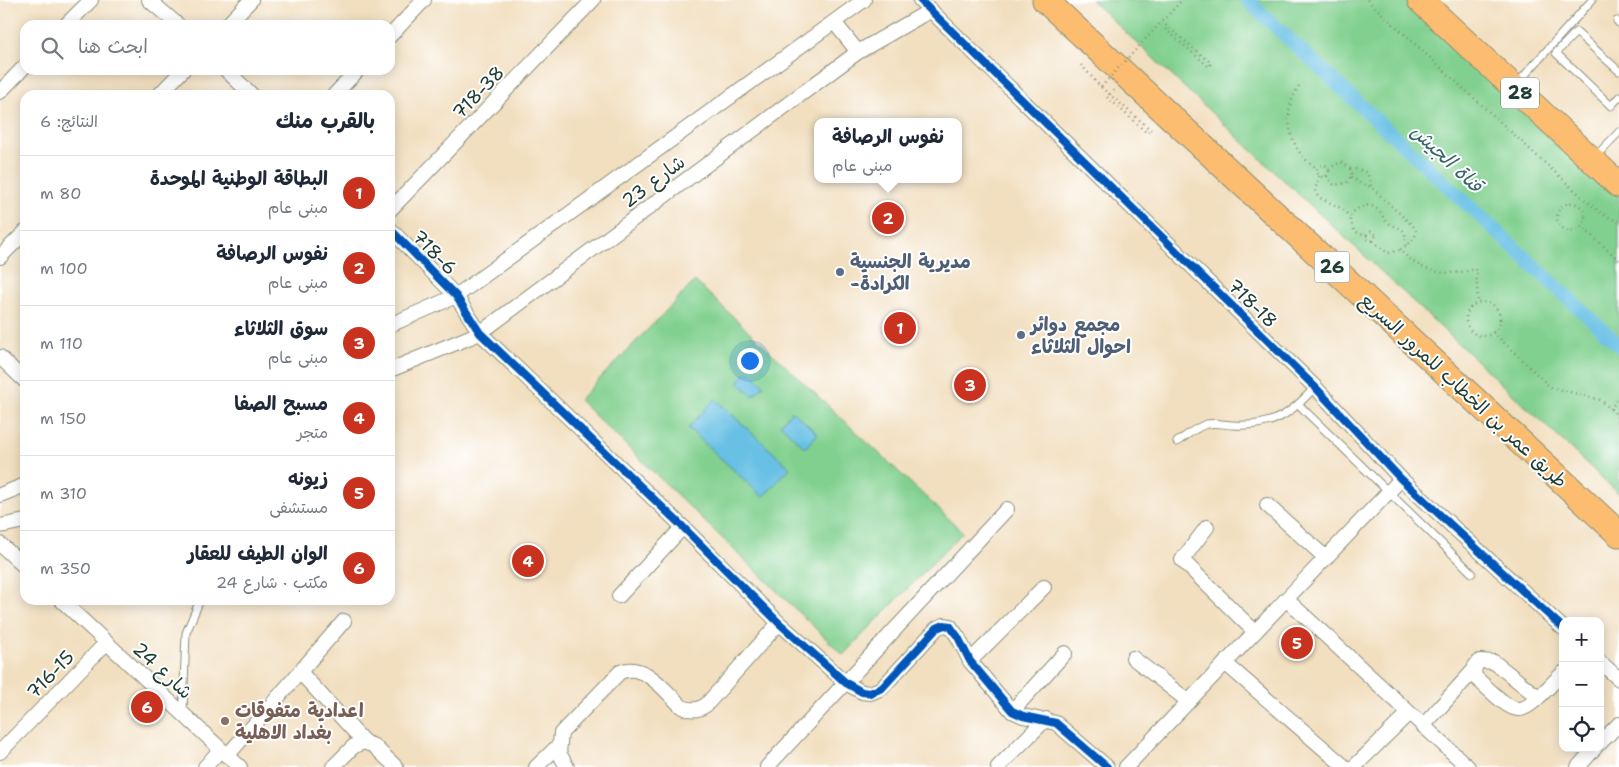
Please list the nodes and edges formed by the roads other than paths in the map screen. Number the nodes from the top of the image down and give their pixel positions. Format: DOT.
graph roads {
  1 [pos="91,0"];
  2 [pos="149,0"];
  3 [pos="251,0"];
  4 [pos="424,0"];
  5 [pos="593,0"];
  6 [pos="864,0"];
  7 [pos="920,0"];
  8 [pos="1046,0"];
  9 [pos="1420,0"];
  10 [pos="1592,0"];
  11 [pos="931,10"];
  12 [pos="71,20"];
  13 [pos="172,20"];
  14 [pos="232,20"];
  15 [pos="834,22"];
  16 [pos="395,31"];
  17 [pos="858,52"];
  18 [pos="20,71"];
  19 [pos="1619,71"];
  20 [pos="178,75"];
  21 [pos="231,75"];
  22 [pos="353,75"];
  23 [pos="1514,88"];
  24 [pos="164,90"];
  25 [pos="247,90"];
  26 [pos="339,90"];
  27 [pos="0,92"];
  28 [pos="1619,97"];
  29 [pos="1619,132"];
  30 [pos="1592,160"];
  31 [pos="1618,183"];
  32 [pos="395,205"];
  33 [pos="395,235"];
  34 [pos="20,237"];
  35 [pos="0,257"];
  36 [pos="456,296"];
  37 [pos="395,323"];
  38 [pos="480,333"];
  39 [pos="0,356"];
  40 [pos="395,368"];
  41 [pos="20,376"];
  42 [pos="1315,387"];
  43 [pos="1298,406"];
  44 [pos="1177,442"];
  45 [pos="1401,479"];
  46 [pos="20,487"];
  47 [pos="1388,492"];
  48 [pos="0,495"];
  49 [pos="1267,505"];
  50 [pos="1007,509"];
  51 [pos="20,522"];
  52 [pos="0,526"];
  53 [pos="683,527"];
  54 [pos="1207,527"];
  55 [pos="1619,534"];
  56 [pos="0,544"];
  57 [pos="1326,558"];
  58 [pos="20,562"];
  59 [pos="1472,573"];
  60 [pos="1044,587"];
  61 [pos="619,596"];
  62 [pos="1286,599"];
  63 [pos="65,605"];
  64 [pos="198,605"];
  65 [pos="344,621"];
  66 [pos="779,623"];
  67 [pos="1559,624"];
  68 [pos="1255,632"];
  69 [pos="106,643"];
  70 [pos="1065,653"];
  71 [pos="1133,658"];
  72 [pos="970,661"];
  73 [pos="1226,663"];
  74 [pos="1604,666"];
  75 [pos="1473,671"];
  76 [pos="300,672"];
  77 [pos="1559,677"];
  78 [pos="1619,679"];
  79 [pos="846,683"];
  80 [pos="1538,697"];
  81 [pos="1188,701"];
  82 [pos="1012,711"];
  83 [pos="1409,713"];
  84 [pos="183,715"];
  85 [pos="1046,720"];
  86 [pos="1619,724"];
  87 [pos="1423,726"];
  88 [pos="1604,739"];
  89 [pos="364,742"];
  90 [pos="558,746"];
  91 [pos="0,752"];
  92 [pos="1592,752"];
  93 [pos="224,753"];
  94 [pos="205,767"];
  95 [pos="240,767"];
  96 [pos="334,767"];
  97 [pos="396,767"];
  98 [pos="536,767"];
  99 [pos="566,767"];
  100 [pos="767,767"];
  101 [pos="998,767"];
  102 [pos="1107,767"];
  103 [pos="1126,767"];
  104 [pos="1345,767"];
  105 [pos="1354,767"];
  106 [pos="1468,767"];
  107 [pos="1578,767"];
  1 -- 12 [label="street"];
  2 -- 13 [label="street"];
  3 -- 14 [label="street"];
  4 -- 16 [label="street"];
  5 -- 32 [label="street, 718-38"];
  6 -- 15 [label="street, شارع 23"];
  7 -- 11 [label="street, 718-18"];
  8 -- 55 [label="highway, طريق عمر بن الخطاب للمرور السريع / 26"];
  9 -- 23 [label="highway, 28"];
  10 -- 23 [label="lane"];
  11 -- 17 [label="street, شارع 23"];
  11 -- 42 [label="street, 718-18"];
  15 -- 17 [label="street"];
  15 -- 36 [label="street, شارع 23"];
  17 -- 38 [label="street, شارع 23"];
  18 -- 27 [label="street"];
  19 -- 28 [label="lane"];
  20 -- 24 [label="street"];
  21 -- 25 [label="street"];
  22 -- 26 [label="street"];
  23 -- 30 [label="highway, 28"];
  29 -- 30 [label="lane"];
  30 -- 31 [label="highway, 28"];
  33 -- 36 [label="street, 718-6"];
  34 -- 35 [label="street"];
  36 -- 37 [label="street, شارع 23"];
  36 -- 38 [label="street, 718-6"];
  38 -- 40 [label="street, شارع 23"];
  38 -- 53 [label="street, 718-6"];
  39 -- 41 [label="street"];
  42 -- 43 [label="lane"];
  42 -- 45 [label="street, 718-18"];
  43 -- 44 [label="lane"];
  43 -- 47 [label="lane"];
  45 -- 47 [label="street"];
  45 -- 67 [label="street, 718-18"];
  46 -- 48 [label="street"];
  47 -- 57 [label="street"];
  47 -- 59 [label="lane"];
  49 -- 57 [label="street"];
  50 -- 79 [label="street"];
  51 -- 52 [label="street"];
  53 -- 61 [label="street"];
  53 -- 66 [label="street, 718-6"];
  54 -- 68 [label="street"];
  56 -- 58 [label="street"];
  57 -- 62 [label="street"];
  60 -- 72 [label="street"];
  62 -- 68 [label="street"];
  62 -- 83 [label="street"];
  63 -- 69 [label="street, شارع 24"];
  64 -- 84 [label="lane"];
  65 -- 76 [label="street"];
  66 -- 79 [label="street, 718-6"];
  66 -- 90 [label="street"];
  68 -- 73 [label="street"];
  69 -- 84 [label="street, شارع 24"];
  69 -- 91 [label="street, 716-15"];
  70 -- 82 [label="street"];
  71 -- 81 [label="street"];
  72 -- 79 [label="street, 718-6"];
  72 -- 82 [label="street"];
  73 -- 81 [label="street"];
  73 -- 104 [label="street"];
  74 -- 78 [label="street"];
  75 -- 80 [label="street"];
  75 -- 80 [label="street"];
  75 -- 87 [label="street"];
  76 -- 89 [label="street"];
  76 -- 93 [label="street"];
  77 -- 80 [label="street"];
  79 -- 100 [label="street"];
  81 -- 103 [label="street"];
  82 -- 85 [label="street"];
  83 -- 87 [label="street"];
  83 -- 105 [label="street"];
  84 -- 93 [label="street, شارع 24"];
  85 -- 101 [label="street"];
  85 -- 102 [label="street"];
  86 -- 88 [label="street"];
  87 -- 106 [label="street"];
  89 -- 96 [label="street"];
  89 -- 97 [label="street"];
  90 -- 98 [label="street"];
  90 -- 99 [label="street"];
  92 -- 107 [label="street"];
  93 -- 94 [label="street"];
  93 -- 95 [label="street, شارع 24"];
}
